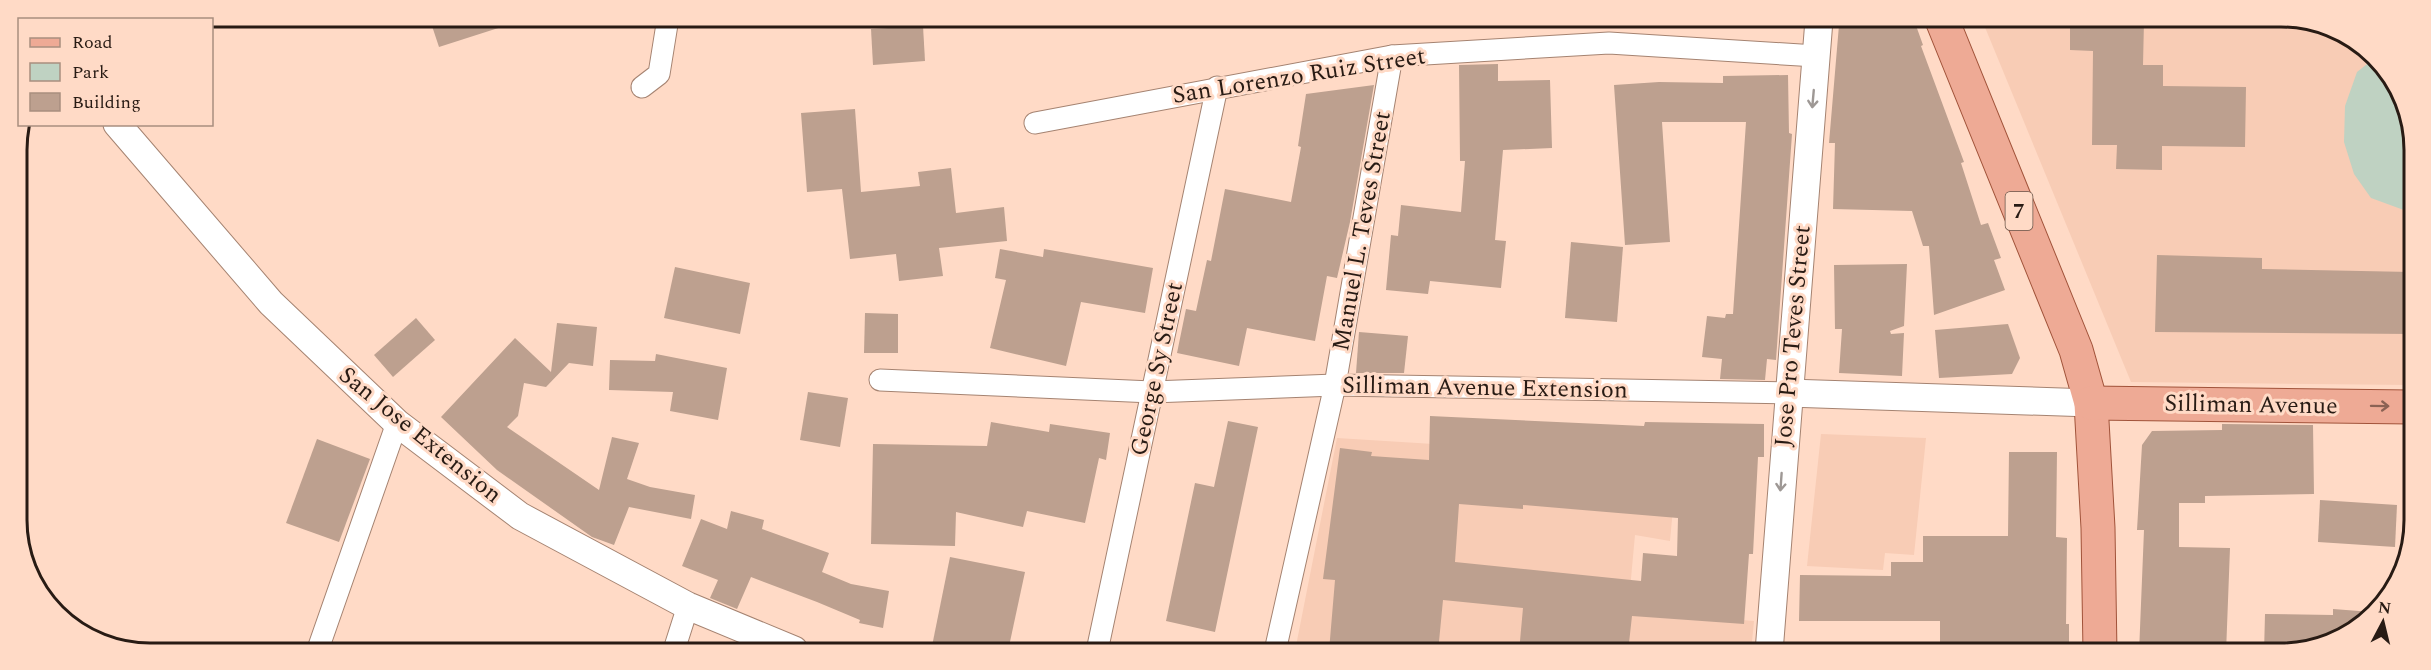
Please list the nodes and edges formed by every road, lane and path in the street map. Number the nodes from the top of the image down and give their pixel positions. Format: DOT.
graph roads {
  1 [pos="667,27"];
  2 [pos="1818,27"];
  3 [pos="1945,27"];
  4 [pos="1392,56"];
  5 [pos="1816,56"];
  6 [pos="642,87"];
  7 [pos="1217,87"];
  8 [pos="1035,123"];
  9 [pos="119,126"];
  10 [pos="880,380"];
  11 [pos="1335,386"];
  12 [pos="1152,392"];
  13 [pos="1788,393"];
  14 [pos="2091,403"];
  15 [pos="2404,407"];
  16 [pos="398,423"];
  17 [pos="688,606"];
  18 [pos="320,643"];
  19 [pos="676,643"];
  20 [pos="777,643"];
  21 [pos="1099,643"];
  22 [pos="1277,643"];
  23 [pos="1770,643"];
  24 [pos="2100,643"];
  1 -- 6 [label="street"];
  2 -- 5 [label="street, Jose Pro Teves Street"];
  3 -- 14 [label="main road, 7"];
  4 -- 5 [label="street, San Lorenzo Ruiz Street"];
  4 -- 7 [label="street, San Lorenzo Ruiz Street"];
  4 -- 11 [label="street, Manuel L. Teves Street"];
  5 -- 13 [label="street, Jose Pro Teves Street, one-way"];
  7 -- 8 [label="street, San Lorenzo Ruiz Street"];
  7 -- 12 [label="street, George Sy Street"];
  9 -- 16 [label="street, San Jose Extension"];
  10 -- 12 [label="street, Silliman Avenue Extension"];
  11 -- 12 [label="street, Silliman Avenue Extension"];
  11 -- 13 [label="street, Silliman Avenue Extension"];
  11 -- 22 [label="street, Manuel L. Teves Street"];
  12 -- 21 [label="street, George Sy Street"];
  13 -- 14 [label="street, Silliman Avenue Extension"];
  13 -- 23 [label="street, Jose Pro Teves Street, one-way"];
  14 -- 15 [label="main road, Silliman Avenue, one-way"];
  14 -- 24 [label="main road, 7"];
  16 -- 17 [label="street, San Jose Extension"];
  16 -- 18 [label="street"];
  17 -- 19 [label="street"];
  17 -- 20 [label="street, San Jose Extension"];
}
